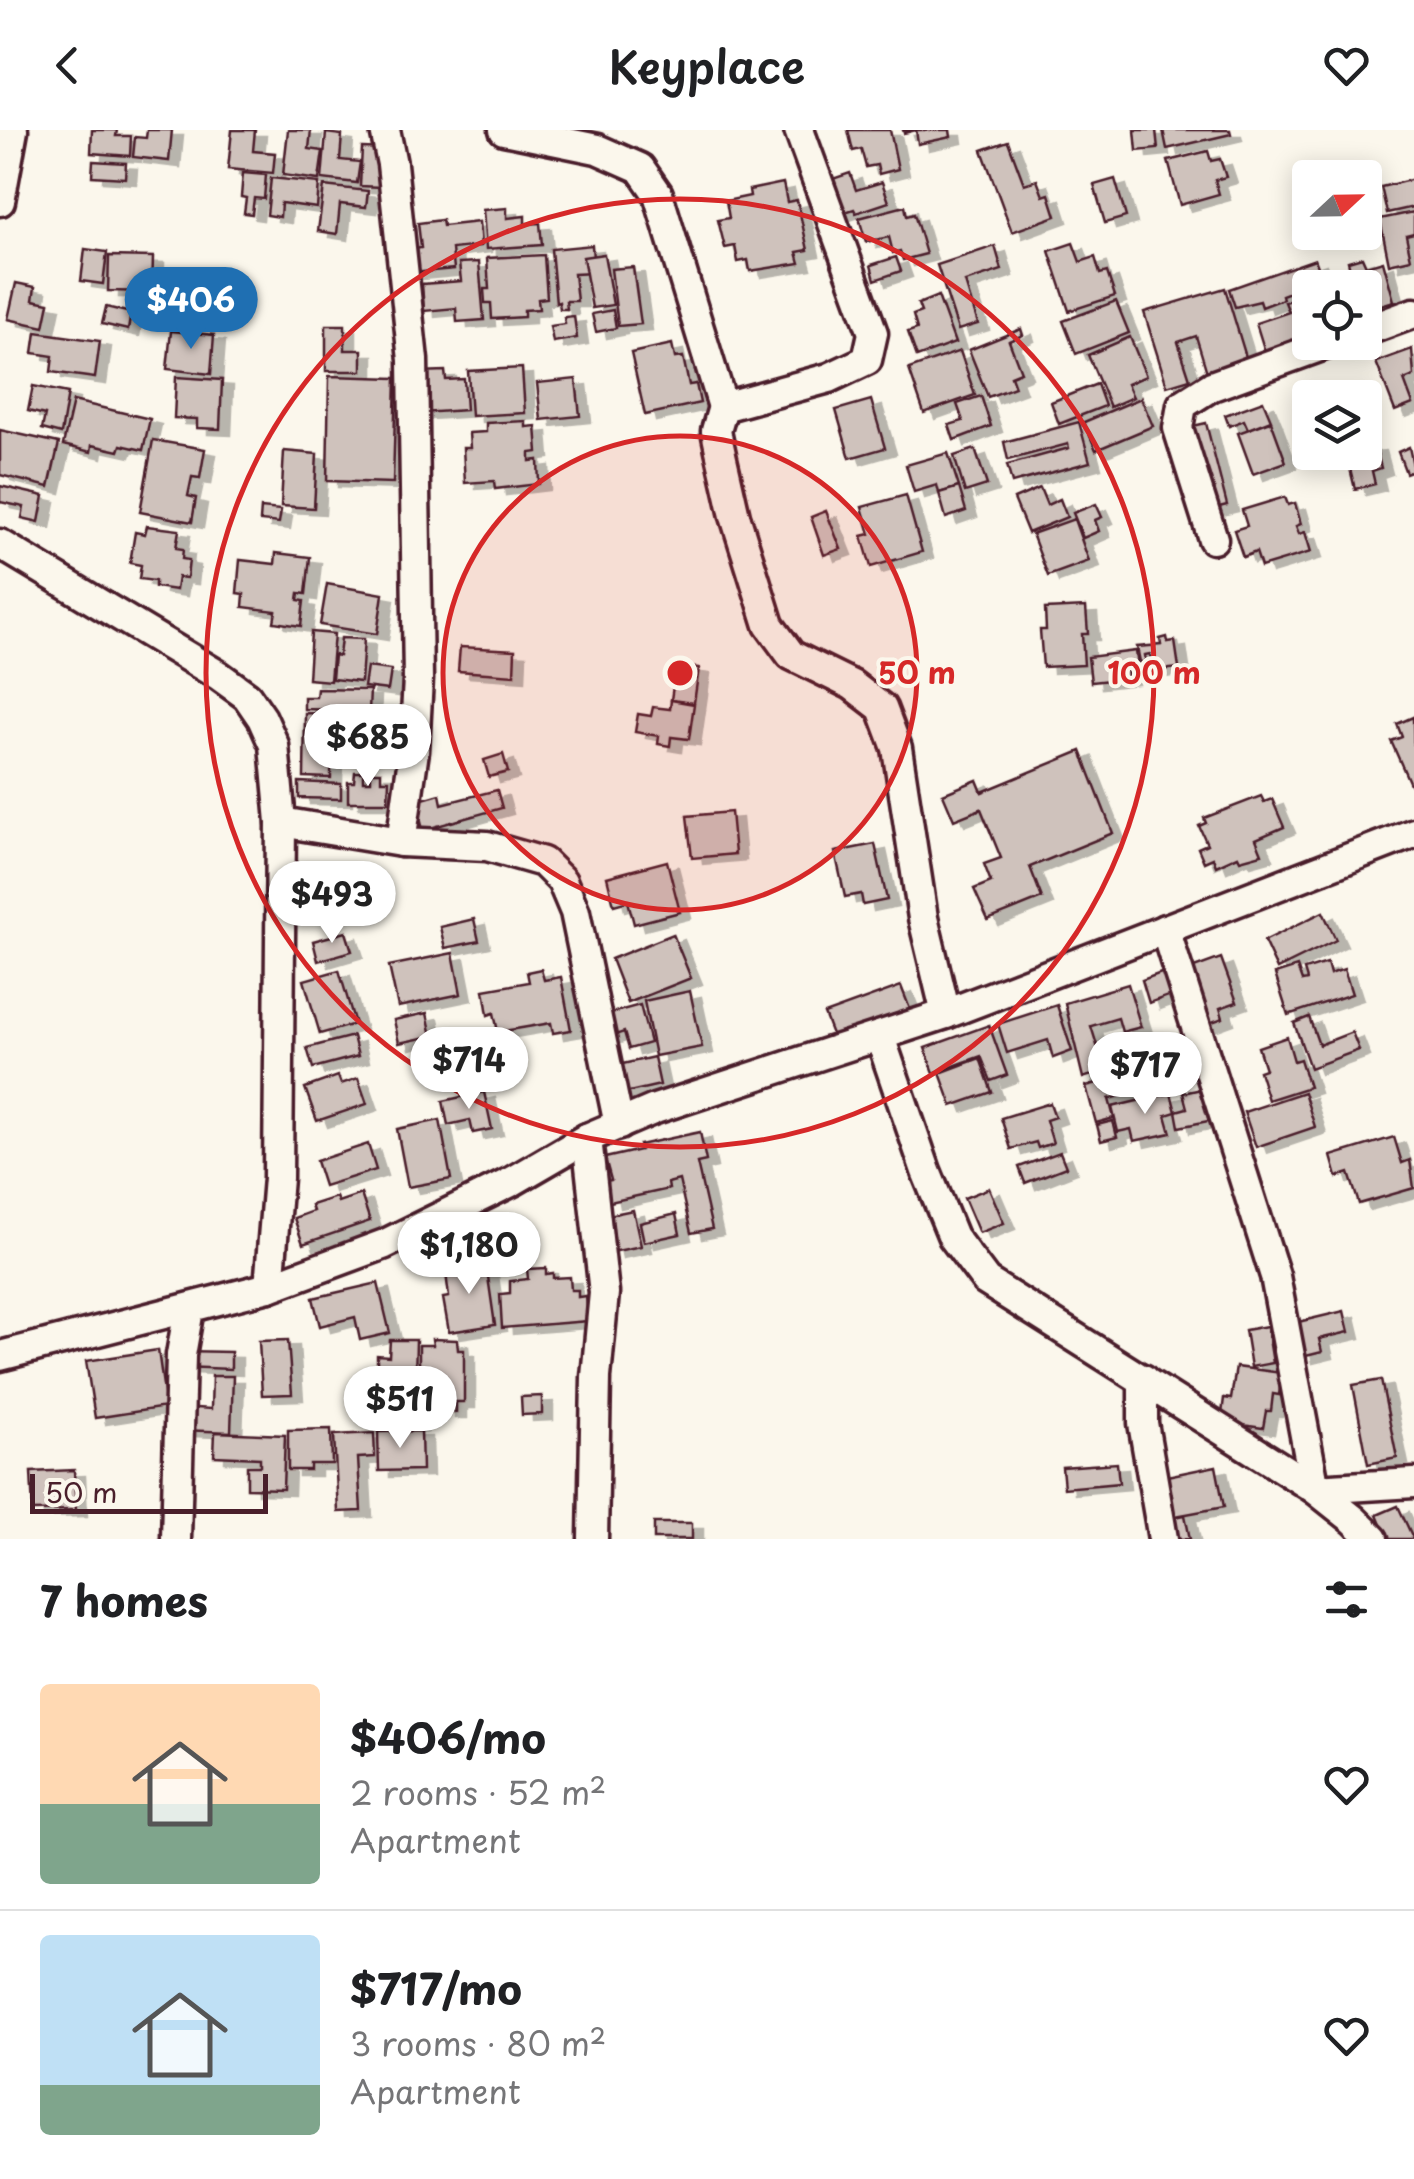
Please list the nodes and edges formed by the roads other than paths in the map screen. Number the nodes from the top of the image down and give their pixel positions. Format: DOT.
graph roads {
  1 [pos="13,130"];
  2 [pos="385,130"];
  3 [pos="504,130"];
  4 [pos="799,130"];
  5 [pos="0,201"];
  6 [pos="1414,313"];
  7 [pos="1382,325"];
  8 [pos="1292,357"];
  9 [pos="724,407"];
  10 [pos="1213,539"];
  11 [pos="0,544"];
  12 [pos="281,822"];
  13 [pos="1414,833"];
  14 [pos="401,842"];
  15 [pos="1165,929"];
  16 [pos="946,1014"];
  17 [pos="880,1037"];
  18 [pos="619,1126"];
  19 [pos="587,1138"];
  20 [pos="269,1287"];
  21 [pos="189,1309"];
  22 [pos="0,1356"];
  23 [pos="1143,1379"];
  24 [pos="1414,1482"];
  25 [pos="1314,1488"];
  26 [pos="176,1539"];
  27 [pos="593,1539"];
  28 [pos="1163,1539"];
  29 [pos="1373,1539"];
  1 -- 5 [label="street"];
  2 -- 14 [label="street"];
  3 -- 9 [label="street"];
  4 -- 9 [label="street"];
  6 -- 7 [label="street"];
  8 -- 10 [label="street"];
  9 -- 16 [label="street"];
  11 -- 12 [label="street"];
  12 -- 14 [label="street"];
  12 -- 20 [label="street"];
  13 -- 15 [label="street"];
  14 -- 18 [label="street"];
  15 -- 16 [label="street"];
  15 -- 25 [label="street"];
  16 -- 17 [label="street"];
  17 -- 18 [label="street"];
  17 -- 23 [label="street"];
  18 -- 19 [label="street"];
  19 -- 20 [label="street"];
  19 -- 27 [label="street"];
  20 -- 21 [label="street"];
  21 -- 22 [label="street"];
  21 -- 26 [label="street"];
  23 -- 25 [label="street"];
  23 -- 28 [label="street"];
  24 -- 25 [label="street"];
  25 -- 29 [label="street"];
}
